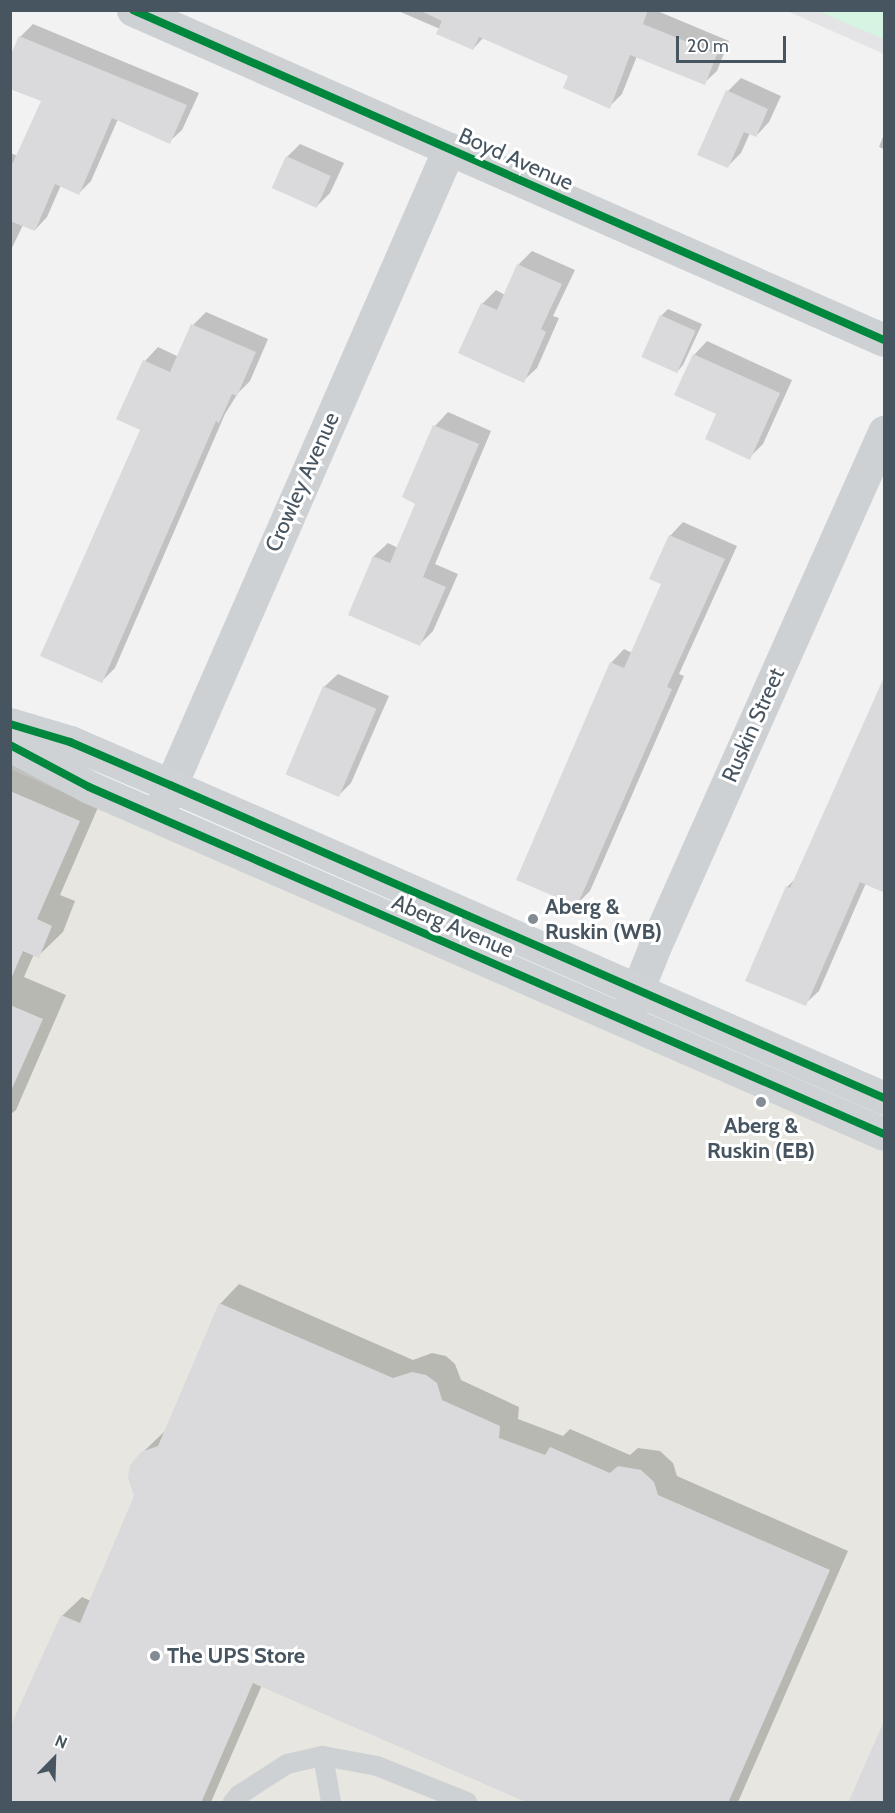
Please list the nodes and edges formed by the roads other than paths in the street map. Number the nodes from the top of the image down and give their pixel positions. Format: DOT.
graph roads {
  1 [pos="133,10"];
  2 [pos="448,149"];
  3 [pos="885,340"];
  4 [pos="885,432"];
  5 [pos="10,724"];
  6 [pos="10,745"];
  7 [pos="170,784"];
  8 [pos="157,816"];
  9 [pos="637,990"];
  10 [pos="625,1020"];
  11 [pos="885,1098"];
  12 [pos="885,1134"];
  13 [pos="323,1756"];
  14 [pos="233,1803"];
  15 [pos="331,1803"];
  16 [pos="467,1803"];
  1 -- 2 [label="street, Boyd Avenue"];
  2 -- 3 [label="street, Boyd Avenue"];
  2 -- 7 [label="street, Crowley Avenue"];
  4 -- 9 [label="street, Ruskin Street"];
  5 -- 7 [label="street, Aberg Avenue"];
  6 -- 8 [label="street, Aberg Avenue"];
  7 -- 8 [label="street, Crowley Avenue"];
  7 -- 9 [label="street, Aberg Avenue"];
  8 -- 10 [label="street, Aberg Avenue"];
  9 -- 10 [label="street, Ruskin Street"];
  9 -- 11 [label="street, Aberg Avenue"];
  10 -- 12 [label="street, Aberg Avenue"];
  13 -- 14 [label="lane"];
  13 -- 15 [label="lane"];
  13 -- 16 [label="lane"];
}
